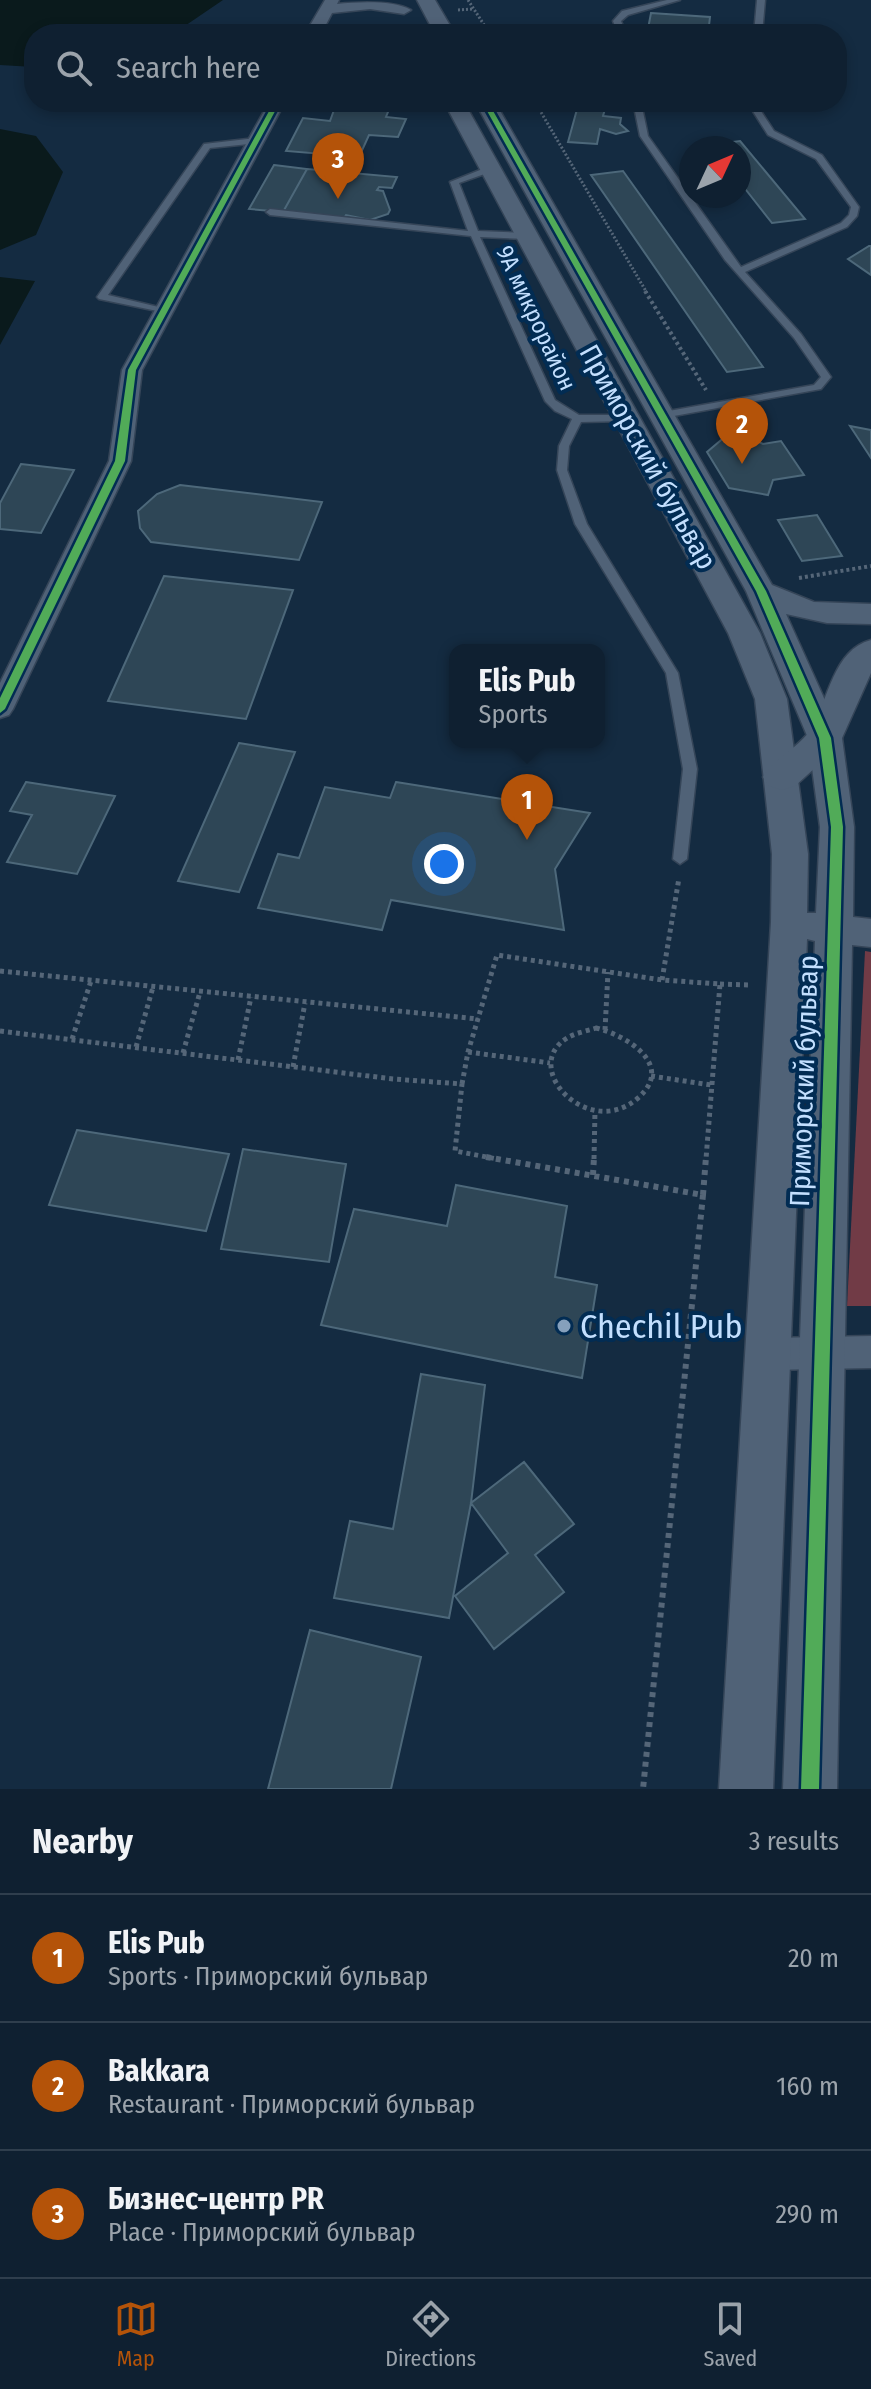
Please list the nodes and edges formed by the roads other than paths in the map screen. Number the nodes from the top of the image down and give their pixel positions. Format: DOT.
graph roads {
  1 [pos="426,0"];
  2 [pos="676,0"];
  3 [pos="761,0"];
  4 [pos="329,4"];
  5 [pos="406,12"];
  6 [pos="318,24"];
  7 [pos="439,24"];
  8 [pos="618,24"];
  9 [pos="759,24"];
  10 [pos="266,112"];
  11 [pos="459,112"];
  12 [pos="491,112"];
  13 [pos="639,112"];
  14 [pos="757,112"];
  15 [pos="256,141"];
  16 [pos="490,169"];
  17 [pos="270,212"];
  18 [pos="474,234"];
  19 [pos="527,236"];
  20 [pos="739,271"];
  21 [pos="164,311"];
  22 [pos="663,415"];
  23 [pos="626,418"];
  24 [pos="577,419"];
  25 [pos="774,586"];
  26 [pos="871,614"];
  27 [pos="866,663"];
  28 [pos="0,709"];
  29 [pos="825,738"];
  30 [pos="782,777"];
  31 [pos="680,859"];
  32 [pos="789,922"];
  33 [pos="852,931"];
  34 [pos="871,1352"];
  35 [pos="769,1354"];
  36 [pos="821,1354"];
  37 [pos="746,1789"];
  38 [pos="810,1789"];
  1 -- 7 [label="street"];
  2 -- 8 [label="lane"];
  3 -- 9 [label="lane"];
  4 -- 5 [label="street"];
  4 -- 6 [label="street"];
  10 -- 15 [label="street"];
  11 -- 16 [label="street, Приморский бульвар"];
  12 -- 22 [label="street, Приморский бульвар"];
  13 -- 20 [label="lane"];
  14 -- 20 [label="lane"];
  15 -- 21 [label="street"];
  15 -- 21 [label="lane"];
  16 -- 18 [label="lane"];
  16 -- 19 [label="street, Приморский бульвар"];
  17 -- 18 [label="lane, 9А микрорайон"];
  18 -- 19 [label="lane"];
  18 -- 24 [label="lane, 9А микрорайон"];
  19 -- 23 [label="street, Приморский бульвар"];
  20 -- 22 [label="lane"];
  21 -- 28 [label="street"];
  22 -- 25 [label="street, Приморский бульвар"];
  23 -- 24 [label="lane, 9А микрорайон"];
  23 -- 30 [label="street, Приморский бульвар"];
  24 -- 31 [label="lane"];
  25 -- 26 [label="street"];
  25 -- 29 [label="street, Приморский бульвар"];
  27 -- 29 [label="main road"];
  29 -- 30 [label="main road"];
  29 -- 33 [label="street, Приморский бульвар"];
  30 -- 32 [label="street, Приморский бульвар"];
  32 -- 33 [label="street"];
  32 -- 35 [label="street, Приморский бульвар"];
  33 -- 36 [label="street, Приморский бульвар"];
  34 -- 36 [label="street"];
  35 -- 36 [label="street"];
  35 -- 37 [label="street, Приморский бульвар"];
  36 -- 38 [label="street, Приморский бульвар"];
}
